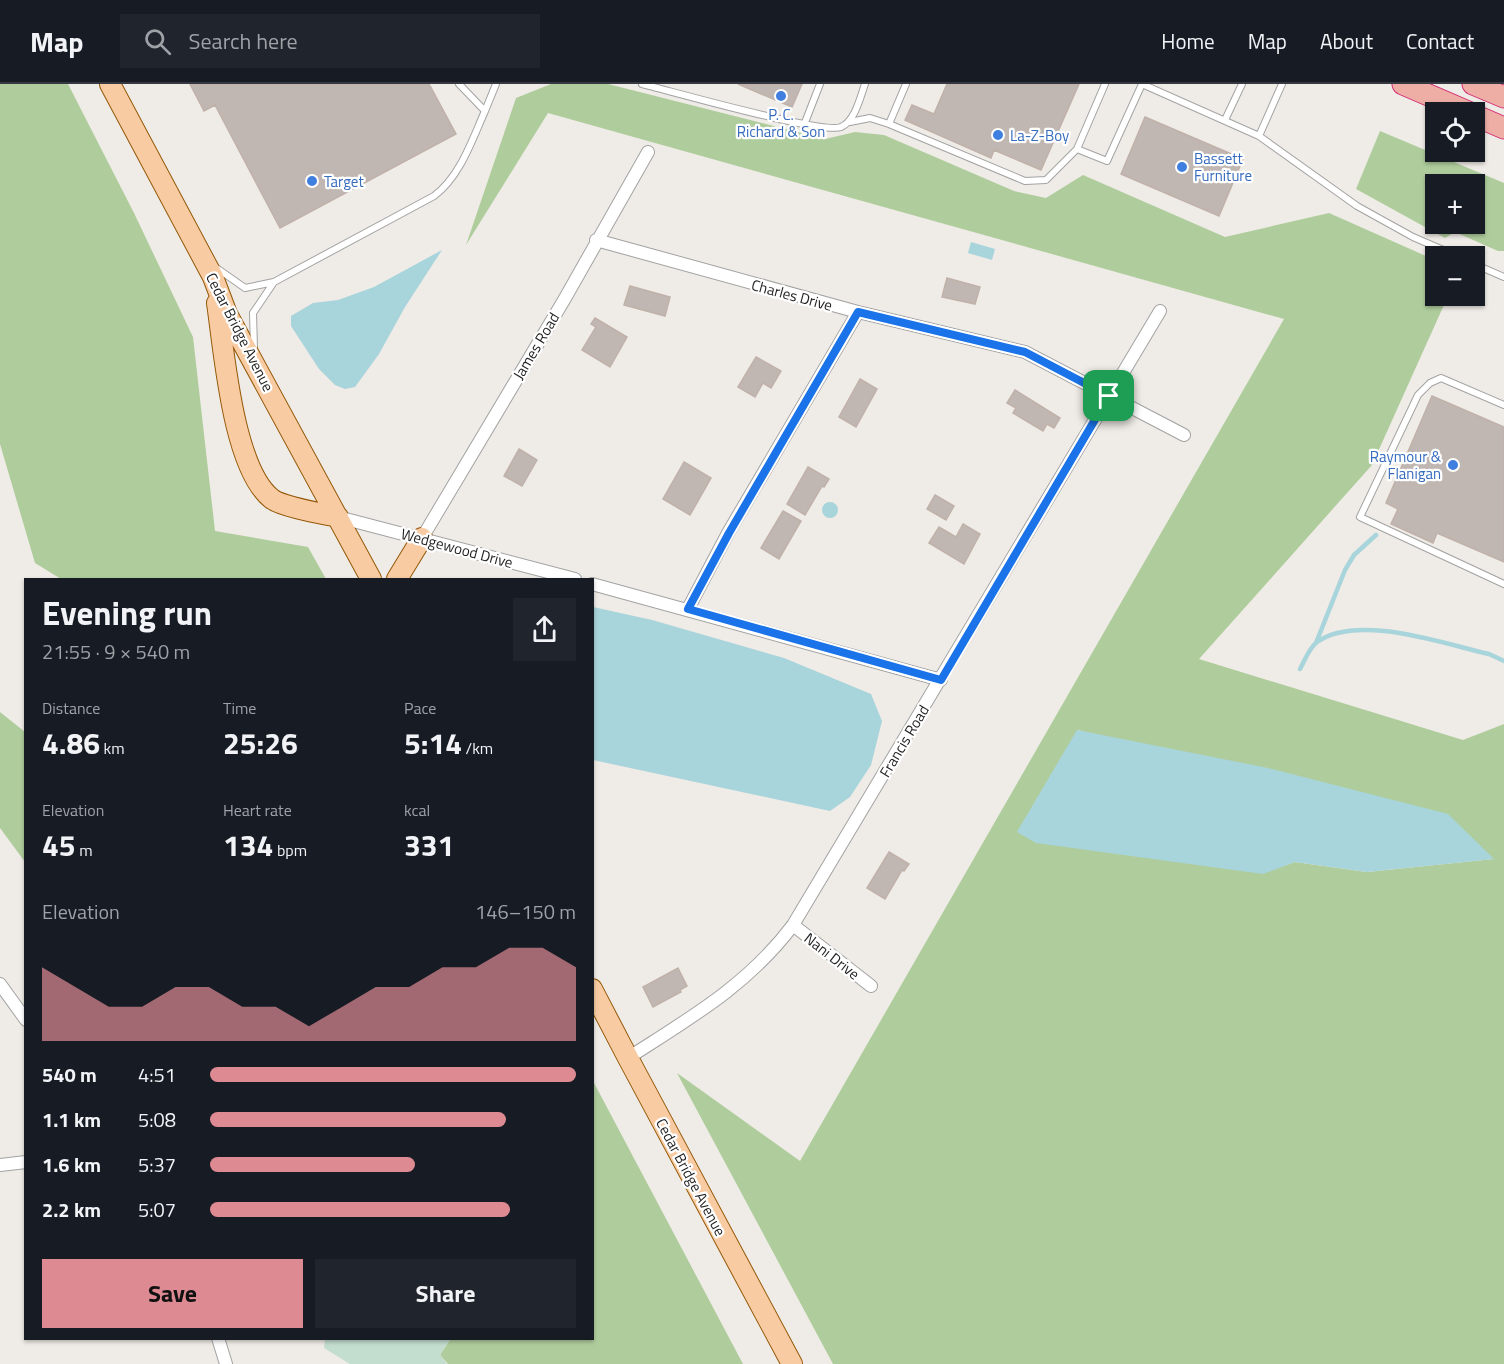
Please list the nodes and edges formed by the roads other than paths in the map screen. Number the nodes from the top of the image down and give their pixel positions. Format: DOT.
graph roads {
  1 [pos="110,84"];
  2 [pos="459,84"];
  3 [pos="496,84"];
  4 [pos="642,84"];
  5 [pos="820,84"];
  6 [pos="866,84"];
  7 [pos="906,84"];
  8 [pos="1105,84"];
  9 [pos="1142,84"];
  10 [pos="1242,84"];
  11 [pos="1282,84"];
  12 [pos="1403,84"];
  13 [pos="1473,84"];
  14 [pos="1504,97"];
  15 [pos="1445,102"];
  16 [pos="485,111"];
  17 [pos="1225,120"];
  18 [pos="1485,120"];
  19 [pos="850,122"];
  20 [pos="889,124"];
  21 [pos="804,125"];
  22 [pos="1502,128"];
  23 [pos="1259,136"];
  24 [pos="1077,149"];
  25 [pos="648,152"];
  26 [pos="596,240"];
  27 [pos="1434,246"];
  28 [pos="201,256"];
  29 [pos="1485,269"];
  30 [pos="213,277"];
  31 [pos="1504,277"];
  32 [pos="274,282"];
  33 [pos="1160,311"];
  34 [pos="858,312"];
  35 [pos="254,363"];
  36 [pos="1109,396"];
  37 [pos="1504,405"];
  38 [pos="1184,435"];
  39 [pos="339,517"];
  40 [pos="422,538"];
  41 [pos="370,578"];
  42 [pos="398,578"];
  43 [pos="571,578"];
  44 [pos="1504,584"];
  45 [pos="594,585"];
  46 [pos="688,609"];
  47 [pos="941,680"];
  48 [pos="794,925"];
  49 [pos="0,984"];
  50 [pos="871,986"];
  51 [pos="594,992"];
  52 [pos="24,1017"];
  53 [pos="628,1058"];
  54 [pos="24,1162"];
  55 [pos="0,1165"];
  56 [pos="219,1340"];
  57 [pos="226,1364"];
  58 [pos="792,1364"];
  1 -- 28 [label="main road, Cedar Bridge Avenue"];
  2 -- 16 [label="lane"];
  3 -- 16 [label="lane"];
  4 -- 21 [label="lane"];
  5 -- 21 [label="lane"];
  6 -- 19 [label="lane"];
  7 -- 20 [label="lane"];
  8 -- 24 [label="lane"];
  9 -- 17 [label="lane"];
  9 -- 24 [label="lane"];
  10 -- 17 [label="lane"];
  11 -- 23 [label="lane"];
  12 -- 15 [label="highway"];
  13 -- 14 [label="highway"];
  16 -- 32 [label="lane"];
  17 -- 23 [label="lane"];
  18 -- 22 [label="highway"];
  19 -- 20 [label="lane"];
  19 -- 21 [label="lane"];
  20 -- 24 [label="lane"];
  23 -- 27 [label="lane"];
  25 -- 26 [label="street, James Road"];
  26 -- 34 [label="street, Charles Drive"];
  26 -- 40 [label="street, James Road"];
  28 -- 30 [label="main road, Cedar Bridge Avenue"];
  28 -- 32 [label="lane"];
  29 -- 31 [label="lane"];
  30 -- 35 [label="main road, Cedar Bridge Avenue"];
  30 -- 39 [label="main road"];
  32 -- 35 [label="lane"];
  33 -- 36 [label="street, Francis Road"];
  34 -- 36 [label="street, Charles Drive"];
  34 -- 46 [label="street"];
  35 -- 39 [label="main road, Cedar Bridge Avenue"];
  36 -- 38 [label="street, Charles Drive"];
  36 -- 47 [label="street, Francis Road"];
  37 -- 44 [label="lane"];
  39 -- 40 [label="street, Wedgewood Drive"];
  39 -- 41 [label="main road, Cedar Bridge Avenue"];
  40 -- 42 [label="main road"];
  40 -- 43 [label="street, Wedgewood Drive"];
  45 -- 46 [label="street"];
  46 -- 47 [label="street"];
  47 -- 48 [label="street, Francis Road"];
  48 -- 50 [label="street, Nani Drive"];
  48 -- 53 [label="street, Francis Road"];
  49 -- 52 [label="street"];
  51 -- 53 [label="main road, Cedar Bridge Avenue"];
  53 -- 58 [label="main road, Cedar Bridge Avenue"];
  54 -- 55 [label="street"];
  56 -- 57 [label="street"];
}
